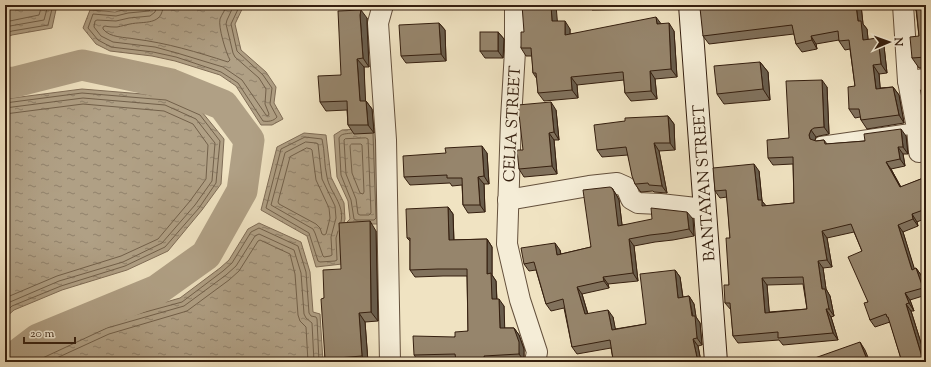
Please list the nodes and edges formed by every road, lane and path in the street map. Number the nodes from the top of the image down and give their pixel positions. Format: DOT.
graph roads {
  1 [pos="383,5"];
  2 [pos="515,5"];
  3 [pos="903,5"];
  4 [pos="695,6"];
  5 [pos="917,80"];
  6 [pos="917,128"];
  7 [pos="820,142"];
  8 [pos="919,152"];
  9 [pos="508,200"];
  10 [pos="705,209"];
  11 [pos="390,362"];
  12 [pos="535,362"];
  13 [pos="716,362"];
  1 -- 11 [label="street"];
  2 -- 9 [label="street, CELIA STREET"];
  3 -- 5 [label="street"];
  4 -- 10 [label="main road, BANTAYAN STREET"];
  5 -- 6 [label="street"];
  6 -- 7 [label="lane"];
  6 -- 8 [label="street"];
  9 -- 10 [label="street"];
  9 -- 12 [label="street, CELIA STREET"];
  10 -- 13 [label="main road, BANTAYAN STREET"];
}
